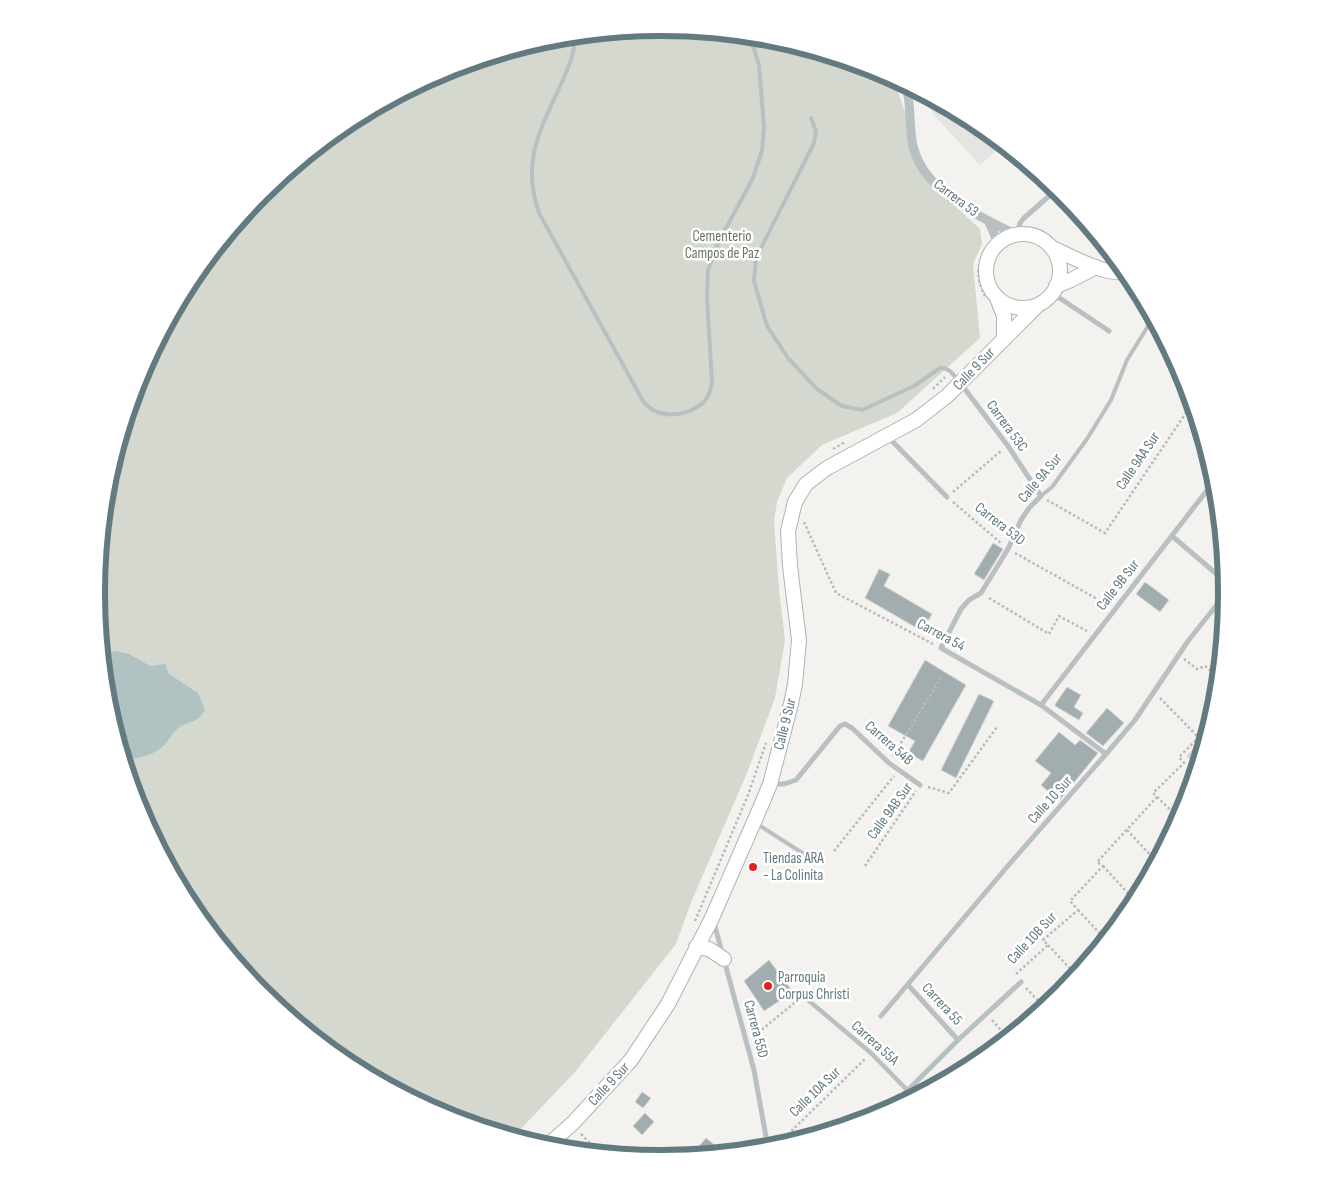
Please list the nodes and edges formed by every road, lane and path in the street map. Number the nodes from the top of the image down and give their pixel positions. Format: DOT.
graph roads {
  1 [pos="574,44"];
  2 [pos="753,44"];
  3 [pos="907,94"];
  4 [pos="811,118"];
  5 [pos="1051,195"];
  6 [pos="989,222"];
  7 [pos="1016,234"];
  8 [pos="995,242"];
  9 [pos="1052,248"];
  10 [pos="1096,267"];
  11 [pos="1117,274"];
  12 [pos="1054,289"];
  13 [pos="992,298"];
  14 [pos="1036,307"];
  15 [pos="1149,324"];
  16 [pos="1109,330"];
  17 [pos="1004,339"];
  18 [pos="951,372"];
  19 [pos="960,384"];
  20 [pos="930,391"];
  21 [pos="1188,411"];
  22 [pos="886,436"];
  23 [pos="845,442"];
  24 [pos="1008,446"];
  25 [pos="829,452"];
  26 [pos="1209,488"];
  27 [pos="1041,496"];
  28 [pos="947,497"];
  29 [pos="801,516"];
  30 [pos="1172,536"];
  31 [pos="1008,549"];
  32 [pos="1217,575"];
  33 [pos="981,593"];
  34 [pos="1218,604"];
  35 [pos="1116,609"];
  36 [pos="1095,636"];
  37 [pos="941,648"];
  38 [pos="1179,655"];
  39 [pos="1212,672"];
  40 [pos="942,676"];
  41 [pos="1154,692"];
  42 [pos="1041,706"];
  43 [pos="997,727"];
  44 [pos="1199,736"];
  45 [pos="768,738"];
  46 [pos="1199,738"];
  47 [pos="1106,754"];
  48 [pos="889,762"];
  49 [pos="899,770"];
  50 [pos="770,784"];
  51 [pos="920,785"];
  52 [pos="1157,797"];
  53 [pos="1173,812"];
  54 [pos="755,823"];
  55 [pos="1127,830"];
  56 [pos="834,851"];
  57 [pos="1152,856"];
  58 [pos="815,862"];
  59 [pos="865,866"];
  60 [pos="1103,866"];
  61 [pos="1129,894"];
  62 [pos="1078,910"];
  63 [pos="712,918"];
  64 [pos="691,929"];
  65 [pos="1101,935"];
  66 [pos="1048,944"];
  67 [pos="696,947"];
  68 [pos="724,959"];
  69 [pos="1071,970"];
  70 [pos="1021,982"];
  71 [pos="908,985"];
  72 [pos="802,996"];
  73 [pos="1039,1002"];
  74 [pos="790,1008"];
  75 [pos="987,1015"];
  76 [pos="881,1016"];
  77 [pos="1003,1033"];
  78 [pos="958,1040"];
  79 [pos="746,1041"];
  80 [pos="871,1053"];
  81 [pos="908,1090"];
  82 [pos="904,1094"];
  83 [pos="578,1131"];
  84 [pos="787,1135"];
  85 [pos="555,1139"];
  86 [pos="766,1140"];
  87 [pos="592,1145"];
  1 -- 2 [label="lane"];
  3 -- 6 [label="street, Carrera 53"];
  4 -- 18 [label="lane"];
  5 -- 7 [label="street"];
  6 -- 7 [label="street, Carrera 53"];
  6 -- 8 [label="street, Carrera 53"];
  7 -- 8 [label="main road"];
  7 -- 9 [label="main road"];
  8 -- 13 [label="main road"];
  8 -- 13 [label="path"];
  9 -- 10 [label="main road"];
  9 -- 12 [label="main road"];
  10 -- 11 [label="main road"];
  10 -- 12 [label="main road"];
  12 -- 14 [label="main road"];
  12 -- 16 [label="street"];
  13 -- 14 [label="main road"];
  13 -- 17 [label="main road, Calle 9 Sur"];
  14 -- 17 [label="main road, Calle 9 Sur"];
  15 -- 27 [label="lane, Calle 9A Sur"];
  17 -- 19 [label="main road, Calle 9 Sur"];
  18 -- 19 [label="lane"];
  18 -- 20 [label="path"];
  19 -- 22 [label="main road, Calle 9 Sur"];
  19 -- 24 [label="street, Carrera 53C"];
  21 -- 27 [label="path, Calle 9AA Sur"];
  22 -- 28 [label="street"];
  22 -- 50 [label="main road, Calle 9 Sur"];
  23 -- 25 [label="path"];
  24 -- 27 [label="street, Carrera 53C"];
  24 -- 28 [label="path"];
  26 -- 30 [label="street, Calle 9B Sur"];
  27 -- 31 [label="street, Calle 9A Sur"];
  28 -- 31 [label="path, Carrera 53D"];
  29 -- 37 [label="path, Carrera 54"];
  30 -- 32 [label="street"];
  30 -- 35 [label="street, Calle 9B Sur"];
  31 -- 33 [label="street, Calle 9A Sur"];
  31 -- 35 [label="path, Carrera 53D"];
  33 -- 36 [label="path"];
  33 -- 37 [label="street, Calle 9A Sur"];
  34 -- 38 [label="street, Calle 10 Sur"];
  35 -- 36 [label="street, Calle 9B Sur"];
  36 -- 42 [label="street, Calle 9B Sur"];
  37 -- 42 [label="street, Carrera 54"];
  38 -- 39 [label="path"];
  38 -- 41 [label="street, Calle 10 Sur"];
  40 -- 48 [label="path"];
  41 -- 44 [label="path"];
  41 -- 47 [label="street, Calle 10 Sur"];
  42 -- 47 [label="street, Carrera 54"];
  43 -- 51 [label="path, Calle 9AB Sur"];
  45 -- 64 [label="path"];
  46 -- 52 [label="path, Calle 10B Sur"];
  47 -- 71 [label="street, Calle 10 Sur"];
  48 -- 49 [label="street, Carrera 54B"];
  48 -- 50 [label="street, Carrera 54B"];
  49 -- 51 [label="street, Carrera 54B"];
  49 -- 56 [label="path"];
  50 -- 54 [label="main road, Calle 9 Sur"];
  51 -- 59 [label="path, Calle 9AB Sur"];
  52 -- 53 [label="path"];
  52 -- 55 [label="path, Calle 10B Sur"];
  54 -- 58 [label="lane"];
  54 -- 63 [label="main road, Calle 9 Sur"];
  55 -- 57 [label="path"];
  55 -- 60 [label="path, Calle 10B Sur"];
  60 -- 61 [label="path"];
  60 -- 62 [label="path, Calle 10B Sur"];
  62 -- 65 [label="path"];
  62 -- 66 [label="path, Calle 10B Sur"];
  63 -- 67 [label="main road, Calle 9 Sur"];
  63 -- 68 [label="street, Carrera 55D"];
  66 -- 69 [label="path"];
  66 -- 70 [label="path, Calle 10B Sur"];
  67 -- 68 [label="main road"];
  67 -- 85 [label="main road, Calle 9 Sur"];
  68 -- 79 [label="street, Carrera 55D"];
  70 -- 73 [label="path"];
  70 -- 75 [label="street, Calle 10B Sur"];
  71 -- 76 [label="street, Calle 10 Sur"];
  71 -- 78 [label="street, Carrera 55"];
  72 -- 80 [label="street, Carrera 55A"];
  74 -- 79 [label="path"];
  75 -- 77 [label="path"];
  75 -- 78 [label="street, Calle 10B Sur"];
  78 -- 81 [label="street, Calle 10B Sur"];
  79 -- 86 [label="street, Carrera 55D"];
  80 -- 81 [label="street, Carrera 55A"];
  80 -- 84 [label="path, Calle 10A Sur"];
  81 -- 82 [label="street, Calle 10B Sur"];
  83 -- 87 [label="path"];
}
